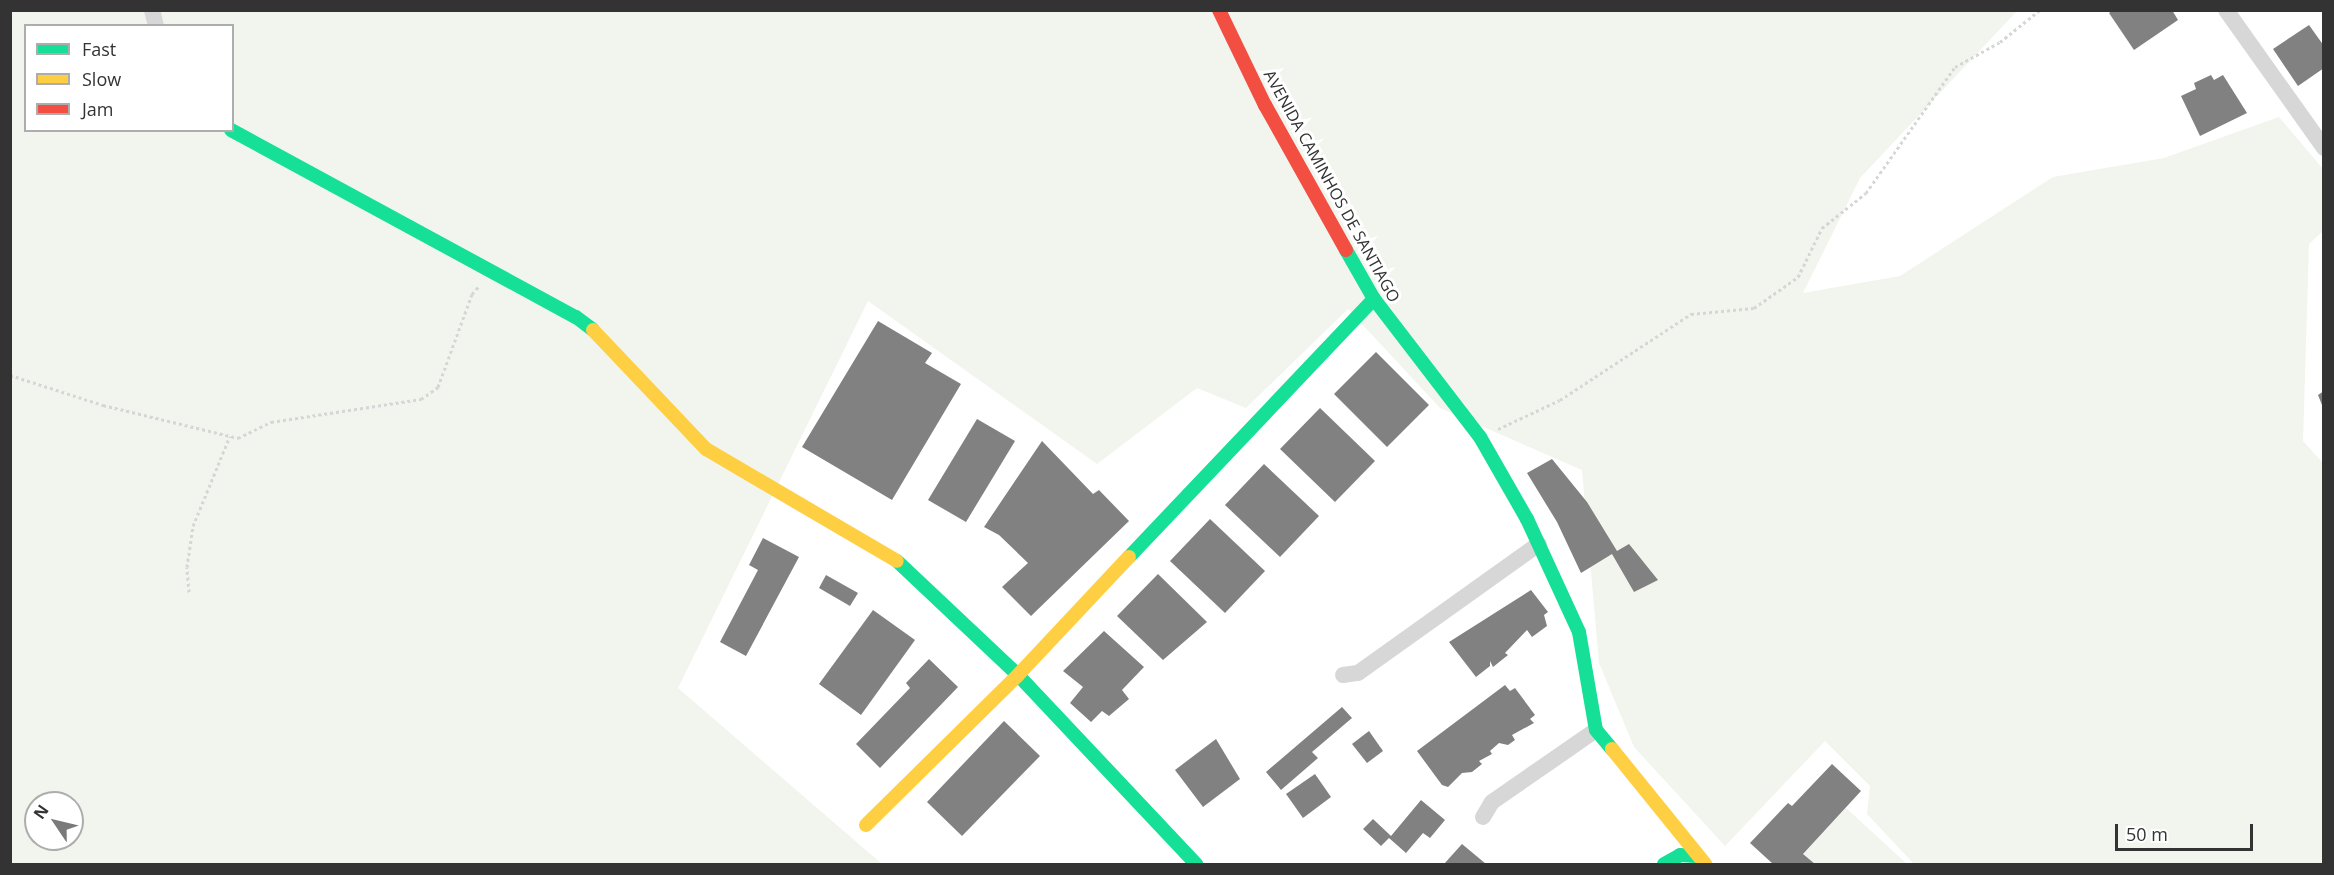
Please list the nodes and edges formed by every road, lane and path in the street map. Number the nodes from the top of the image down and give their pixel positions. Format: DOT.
graph roads {
  1 [pos="1219,10"];
  2 [pos="2040,10"];
  3 [pos="2226,10"];
  4 [pos="234,132"];
  5 [pos="2324,148"];
  6 [pos="489,273"];
  7 [pos="1374,299"];
  8 [pos="10,375"];
  9 [pos="230,436"];
  10 [pos="1480,437"];
  11 [pos="1539,544"];
  12 [pos="189,592"];
  13 [pos="1018,675"];
  14 [pos="1343,675"];
  15 [pos="1596,730"];
  16 [pos="1483,817"];
  17 [pos="866,825"];
  18 [pos="1700,860"];
  19 [pos="1196,864"];
  20 [pos="1664,864"];
  1 -- 7 [label="street, AVENIDA CAMINHOS DE SANTIAGO"];
  2 -- 10 [label="path"];
  3 -- 5 [label="street"];
  4 -- 6 [label="street"];
  6 -- 9 [label="path"];
  6 -- 13 [label="street"];
  7 -- 10 [label="street, AVENIDA CAMINHOS DE SANTIAGO"];
  7 -- 13 [label="street"];
  8 -- 9 [label="path"];
  9 -- 12 [label="path"];
  10 -- 11 [label="street, AVENIDA CAMINHOS DE SANTIAGO"];
  11 -- 14 [label="street"];
  11 -- 15 [label="street, AVENIDA CAMINHOS DE SANTIAGO"];
  13 -- 17 [label="street"];
  13 -- 19 [label="street"];
  15 -- 16 [label="street"];
  15 -- 18 [label="street, AVENIDA CAMINHOS DE SANTIAGO"];
  18 -- 20 [label="street"];
}
